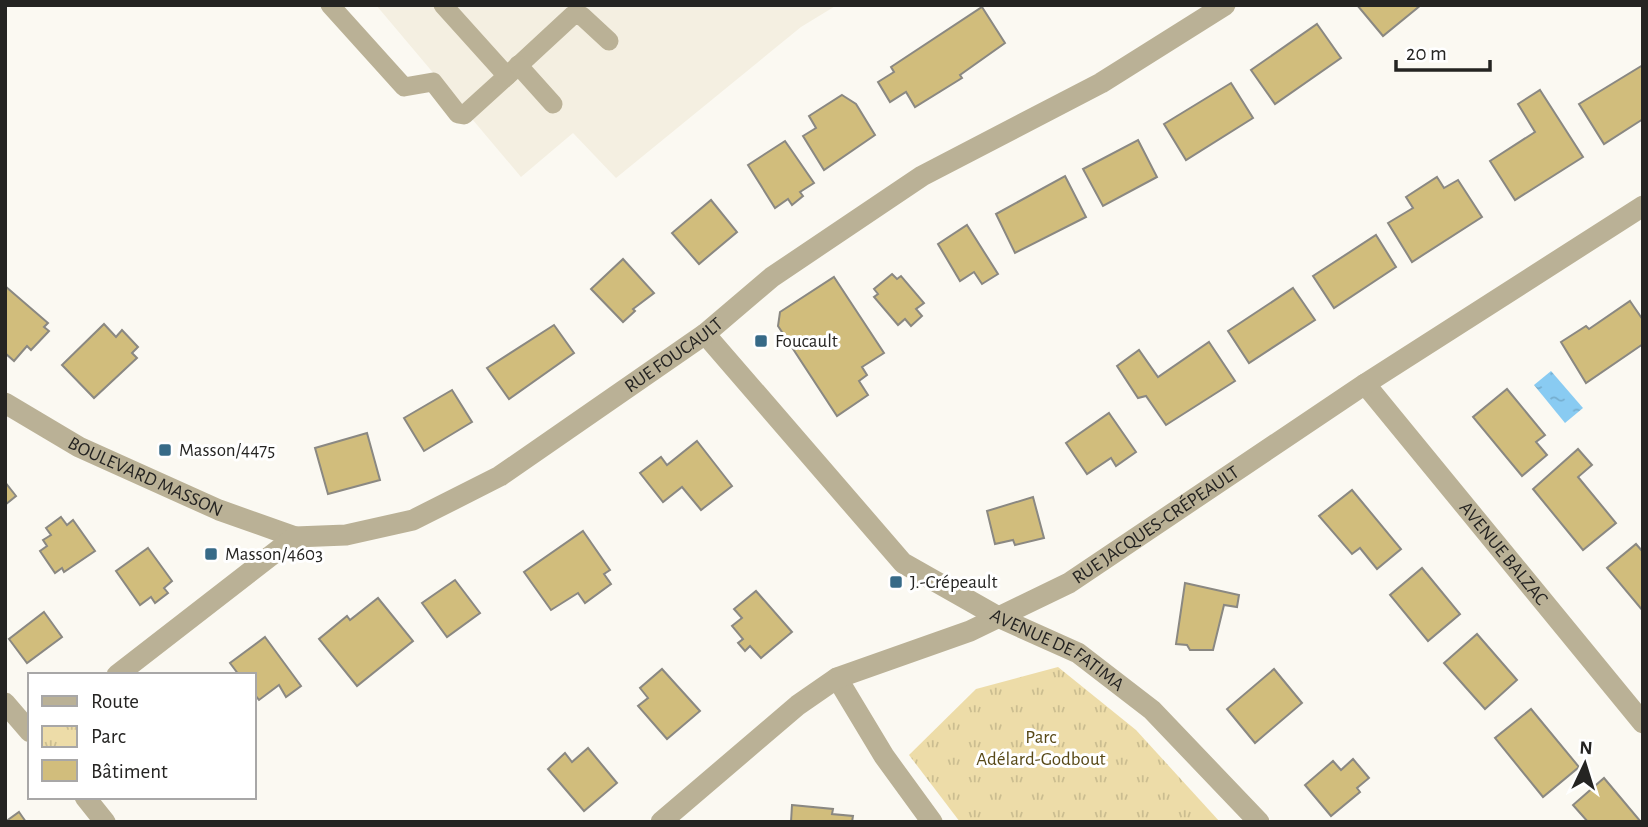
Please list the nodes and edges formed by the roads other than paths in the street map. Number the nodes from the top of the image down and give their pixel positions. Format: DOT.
graph roads {
  1 [pos="330,5"];
  2 [pos="443,5"];
  3 [pos="1225,5"];
  4 [pos="609,41"];
  5 [pos="512,71"];
  6 [pos="553,104"];
  7 [pos="1643,206"];
  8 [pos="705,334"];
  9 [pos="1364,384"];
  10 [pos="5,403"];
  11 [pos="295,537"];
  12 [pos="1000,618"];
  13 [pos="120,673"];
  14 [pos="837,678"];
  15 [pos="5,703"];
  16 [pos="1642,721"];
  17 [pos="28,730"];
  18 [pos="87,799"];
  19 [pos="105,822"];
  20 [pos="661,822"];
  21 [pos="932,822"];
  22 [pos="1259,822"];
  1 -- 5 [label="lane"];
  2 -- 5 [label="lane"];
  3 -- 8 [label="street, RUE FOUCAULT"];
  4 -- 5 [label="lane"];
  5 -- 6 [label="lane"];
  7 -- 9 [label="street, RUE JACQUES-CRÉPEAULT"];
  8 -- 11 [label="street, RUE FOUCAULT"];
  8 -- 12 [label="street, AVENUE DE FATIMA"];
  9 -- 12 [label="street, RUE JACQUES-CRÉPEAULT"];
  9 -- 16 [label="street, AVENUE BALZAC"];
  10 -- 11 [label="street, BOULEVARD MASSON"];
  11 -- 13 [label="street"];
  12 -- 14 [label="street, RUE JACQUES-CRÉPEAULT"];
  12 -- 22 [label="street, AVENUE DE FATIMA"];
  14 -- 20 [label="street, RUE JACQUES-CRÉPEAULT"];
  14 -- 21 [label="street"];
  15 -- 17 [label="street"];
  18 -- 19 [label="street"];
}
